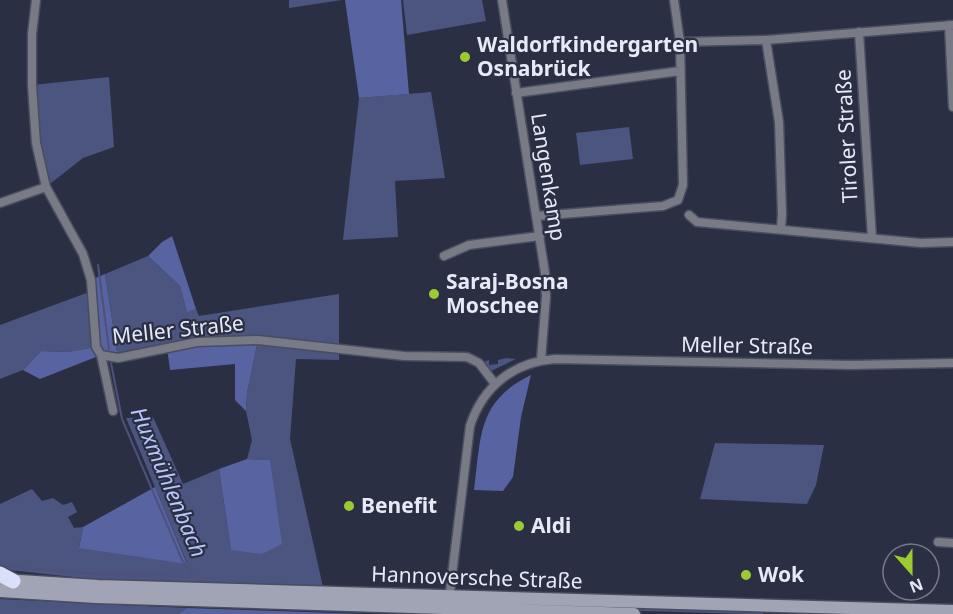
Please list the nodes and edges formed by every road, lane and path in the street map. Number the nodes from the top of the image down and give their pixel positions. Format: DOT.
graph roads {
  1 [pos="36,0"];
  2 [pos="502,0"];
  3 [pos="674,0"];
  4 [pos="951,25"];
  5 [pos="859,32"];
  6 [pos="766,40"];
  7 [pos="680,42"];
  8 [pos="681,71"];
  9 [pos="516,93"];
  10 [pos="953,107"];
  11 [pos="46,187"];
  12 [pos="0,202"];
  13 [pos="688,215"];
  14 [pos="537,216"];
  15 [pos="781,229"];
  16 [pos="540,236"];
  17 [pos="872,238"];
  18 [pos="953,242"];
  19 [pos="444,256"];
  20 [pos="101,355"];
  21 [pos="541,360"];
  22 [pos="953,363"];
  23 [pos="495,384"];
  24 [pos="113,411"];
  25 [pos="4,578"];
  26 [pos="0,591"];
  27 [pos="448,606"];
  28 [pos="785,610"];
  29 [pos="952,610"];
  30 [pos="634,614"];
  1 -- 11 [label="street"];
  2 -- 9 [label="street, Langenkamp"];
  3 -- 7 [label="street"];
  4 -- 5 [label="street"];
  4 -- 10 [label="street"];
  5 -- 6 [label="street"];
  5 -- 17 [label="street, Tiroler Straße"];
  6 -- 7 [label="street"];
  6 -- 15 [label="street"];
  7 -- 8 [label="street"];
  8 -- 9 [label="street"];
  8 -- 14 [label="street"];
  9 -- 14 [label="street, Langenkamp"];
  11 -- 12 [label="street"];
  11 -- 20 [label="street"];
  13 -- 15 [label="street"];
  14 -- 16 [label="street, Langenkamp"];
  15 -- 17 [label="street"];
  16 -- 19 [label="street"];
  16 -- 21 [label="street, Langenkamp"];
  17 -- 18 [label="street"];
  20 -- 23 [label="street, Meller Straße"];
  20 -- 24 [label="street"];
  21 -- 22 [label="street, Meller Straße"];
  21 -- 23 [label="street"];
  23 -- 27 [label="street"];
  25 -- 27 [label="main road, Hannoversche Straße"];
  26 -- 27 [label="main road, Hannoversche Straße"];
  27 -- 28 [label="main road, Hannoversche Straße"];
  27 -- 30 [label="main road, Hannoversche Straße"];
  28 -- 29 [label="main road, Hannoversche Straße"];
}
